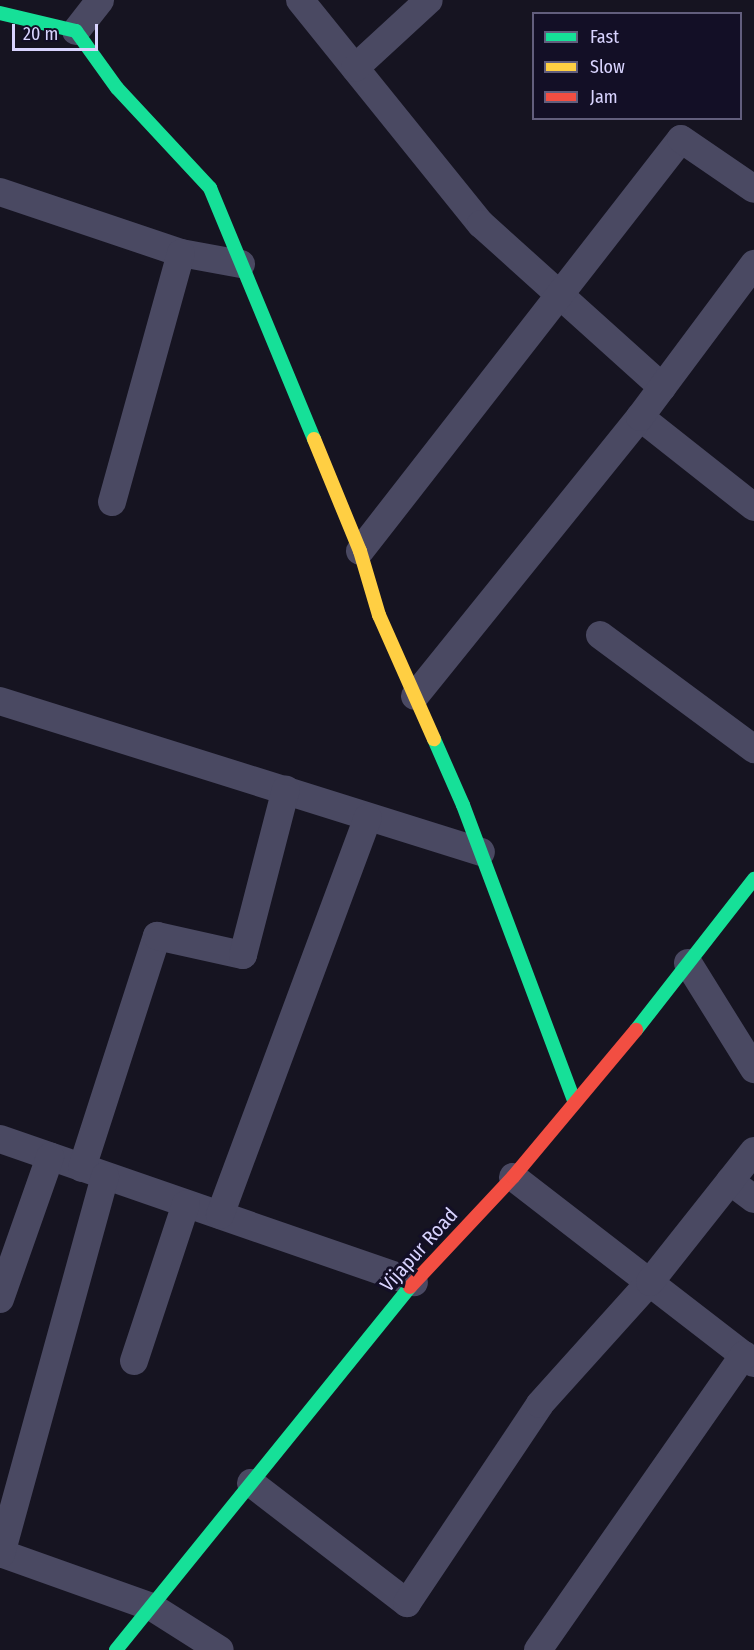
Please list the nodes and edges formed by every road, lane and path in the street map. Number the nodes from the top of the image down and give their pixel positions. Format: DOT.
graph roads {
  1 [pos="100,0"];
  2 [pos="300,0"];
  3 [pos="429,0"];
  4 [pos="0,13"];
  5 [pos="76,31"];
  6 [pos="355,68"];
  7 [pos="754,189"];
  8 [pos="0,192"];
  9 [pos="181,253"];
  10 [pos="241,264"];
  11 [pos="754,264"];
  12 [pos="558,297"];
  13 [pos="662,387"];
  14 [pos="640,417"];
  15 [pos="112,502"];
  16 [pos="754,507"];
  17 [pos="360,551"];
  18 [pos="600,635"];
  19 [pos="415,696"];
  20 [pos="0,700"];
  21 [pos="754,749"];
  22 [pos="286,789"];
  23 [pos="368,818"];
  24 [pos="481,852"];
  25 [pos="752,885"];
  26 [pos="688,963"];
  27 [pos="754,1069"];
  28 [pos="575,1103"];
  29 [pos="0,1139"];
  30 [pos="754,1151"];
  31 [pos="50,1157"];
  32 [pos="94,1172"];
  33 [pos="513,1177"];
  34 [pos="730,1181"];
  35 [pos="754,1199"];
  36 [pos="186,1204"];
  37 [pos="220,1215"];
  38 [pos="414,1282"];
  39 [pos="650,1282"];
  40 [pos="0,1299"];
  41 [pos="749,1359"];
  42 [pos="134,1360"];
  43 [pos="251,1483"];
  44 [pos="1,1554"];
  45 [pos="152,1607"];
  46 [pos="116,1650"];
  47 [pos="220,1650"];
  48 [pos="538,1650"];
  1 -- 5 [label="street"];
  2 -- 6 [label="street"];
  3 -- 6 [label="street"];
  4 -- 5 [label="street"];
  5 -- 10 [label="street"];
  6 -- 12 [label="street"];
  7 -- 12 [label="street"];
  8 -- 9 [label="street"];
  9 -- 10 [label="street"];
  9 -- 15 [label="street"];
  10 -- 17 [label="street"];
  11 -- 13 [label="street"];
  12 -- 13 [label="street"];
  12 -- 17 [label="street"];
  13 -- 14 [label="street"];
  14 -- 16 [label="street"];
  14 -- 19 [label="street"];
  17 -- 19 [label="street"];
  18 -- 21 [label="street"];
  19 -- 24 [label="street"];
  20 -- 22 [label="street"];
  22 -- 23 [label="street"];
  22 -- 32 [label="street"];
  23 -- 24 [label="street"];
  23 -- 37 [label="street"];
  24 -- 28 [label="street"];
  25 -- 26 [label="street, Vijapur Road"];
  26 -- 27 [label="street"];
  26 -- 28 [label="street, Vijapur Road"];
  28 -- 33 [label="street, Vijapur Road"];
  29 -- 31 [label="street"];
  30 -- 34 [label="street"];
  31 -- 32 [label="street"];
  31 -- 40 [label="street"];
  32 -- 36 [label="street"];
  32 -- 44 [label="street"];
  33 -- 38 [label="street, Vijapur Road"];
  33 -- 39 [label="street"];
  34 -- 35 [label="street"];
  34 -- 39 [label="street"];
  36 -- 37 [label="street"];
  36 -- 42 [label="street"];
  37 -- 38 [label="street"];
  38 -- 43 [label="street, Vijapur Road"];
  39 -- 41 [label="street"];
  39 -- 43 [label="street"];
  41 -- 48 [label="street"];
  43 -- 45 [label="street, Vijapur Road"];
  44 -- 45 [label="street"];
  45 -- 46 [label="street, Vijapur Road"];
  45 -- 47 [label="street"];
}
